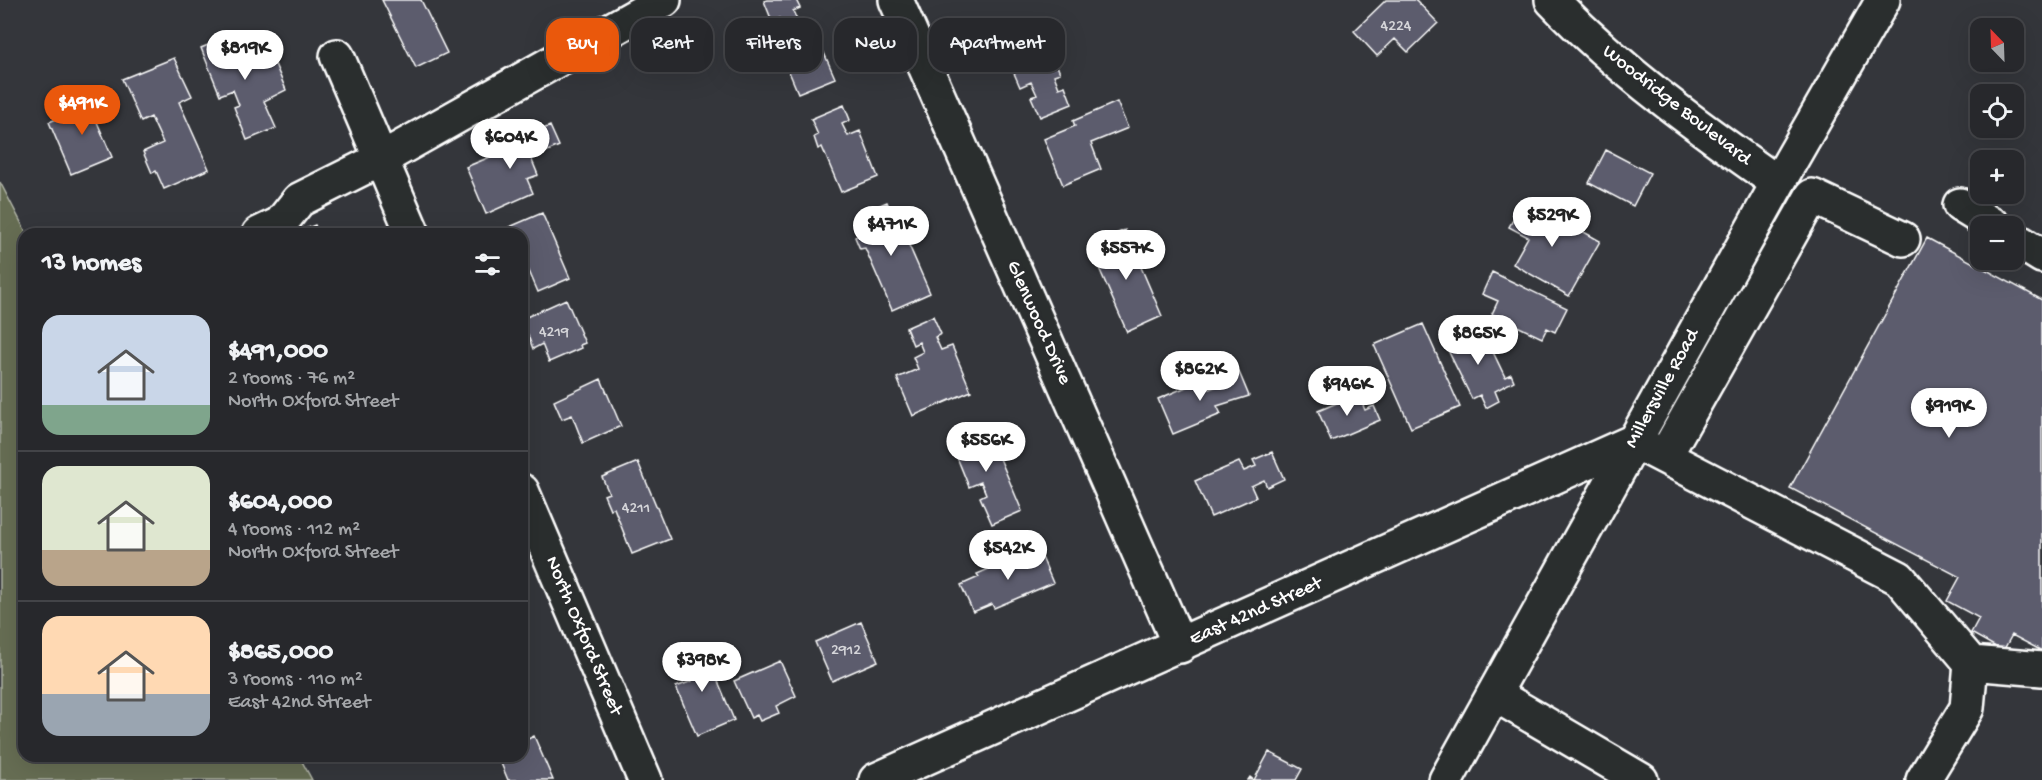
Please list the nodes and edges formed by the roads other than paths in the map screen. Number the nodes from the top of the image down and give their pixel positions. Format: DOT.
graph roads {
  1 [pos="664,0"];
  2 [pos="896,0"];
  3 [pos="1552,0"];
  4 [pos="1883,0"];
  5 [pos="337,56"];
  6 [pos="381,159"];
  7 [pos="1778,183"];
  8 [pos="1960,205"];
  9 [pos="1978,216"];
  10 [pos="272,228"];
  11 [pos="410,228"];
  12 [pos="1903,239"];
  13 [pos="2024,245"];
  14 [pos="2042,256"];
  15 [pos="1634,441"];
  16 [pos="1665,456"];
  17 [pos="528,505"];
  18 [pos="1180,646"];
  19 [pos="1971,663"];
  20 [pos="2042,669"];
  21 [pos="1494,694"];
  22 [pos="645,780"];
  23 [pos="876,780"];
  24 [pos="1446,780"];
  25 [pos="1641,780"];
  26 [pos="1923,780"];
  1 -- 6 [label="street"];
  2 -- 18 [label="street, Glenwood Drive"];
  3 -- 7 [label="street, Woodridge Boulevard"];
  4 -- 7 [label="street, Millersville Road"];
  5 -- 6 [label="street"];
  6 -- 10 [label="street"];
  6 -- 11 [label="street"];
  7 -- 15 [label="street, Millersville Road"];
  8 -- 9 [label="street"];
  12 -- 16 [label="street"];
  13 -- 14 [label="street"];
  15 -- 16 [label="street"];
  15 -- 18 [label="street, East 42nd Street"];
  15 -- 21 [label="street, Millersville Road"];
  16 -- 19 [label="street"];
  17 -- 22 [label="street, North Oxford Street"];
  18 -- 23 [label="street, East 42nd Street"];
  19 -- 20 [label="street"];
  19 -- 26 [label="street"];
  21 -- 24 [label="street, Millersville Road"];
  21 -- 25 [label="street"];
}
